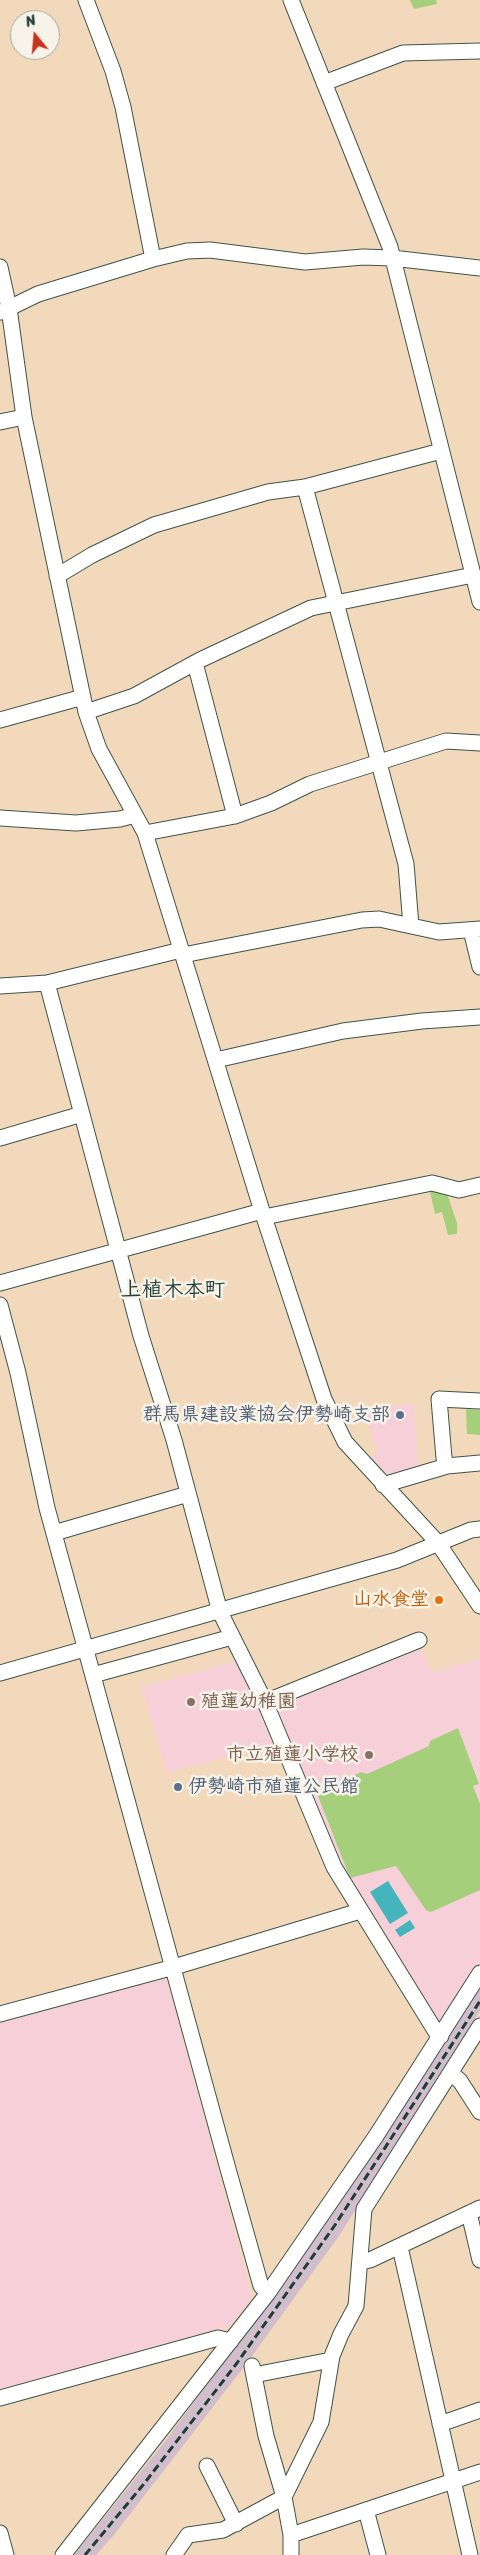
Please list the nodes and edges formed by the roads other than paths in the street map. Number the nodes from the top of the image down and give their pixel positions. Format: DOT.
graph roads {
  1 [pos="86,0"];
  2 [pos="291,0"];
  3 [pos="480,51"];
  4 [pos="324,83"];
  5 [pos="153,258"];
  6 [pos="392,258"];
  7 [pos="0,267"];
  8 [pos="480,268"];
  9 [pos="4,310"];
  10 [pos="24,417"];
  11 [pos="0,422"];
  12 [pos="441,451"];
  13 [pos="305,487"];
  14 [pos="473,575"];
  15 [pos="57,576"];
  16 [pos="336,602"];
  17 [pos="480,602"];
  18 [pos="195,663"];
  19 [pos="85,705"];
  20 [pos="0,720"];
  21 [pos="480,743"];
  22 [pos="377,762"];
  23 [pos="135,815"];
  24 [pos="236,816"];
  25 [pos="0,818"];
  26 [pos="145,833"];
  27 [pos="411,926"];
  28 [pos="476,930"];
  29 [pos="182,953"];
  30 [pos="480,967"];
  31 [pos="47,983"];
  32 [pos="0,986"];
  33 [pos="480,1016"];
  34 [pos="216,1060"];
  35 [pos="82,1114"];
  36 [pos="0,1138"];
  37 [pos="480,1185"];
  38 [pos="263,1214"];
  39 [pos="120,1251"];
  40 [pos="0,1283"];
  41 [pos="0,1305"];
  42 [pos="480,1401"];
  43 [pos="480,1463"];
  44 [pos="447,1466"];
  45 [pos="383,1485"];
  46 [pos="188,1494"];
  47 [pos="480,1528"];
  48 [pos="54,1533"];
  49 [pos="438,1543"];
  50 [pos="480,1606"];
  51 [pos="220,1612"];
  52 [pos="232,1637"];
  53 [pos="419,1640"];
  54 [pos="86,1650"];
  55 [pos="0,1673"];
  56 [pos="93,1675"];
  57 [pos="265,1702"];
  58 [pos="360,1910"];
  59 [pos="174,1967"];
  60 [pos="480,1973"];
  61 [pos="0,2014"];
  62 [pos="480,2026"];
  63 [pos="442,2036"];
  64 [pos="452,2074"];
  65 [pos="480,2112"];
  66 [pos="475,2210"];
  67 [pos="400,2246"];
  68 [pos="480,2260"];
  69 [pos="361,2262"];
  70 [pos="268,2293"];
  71 [pos="231,2341"];
  72 [pos="331,2360"];
  73 [pos="0,2398"];
  74 [pos="480,2410"];
  75 [pos="440,2424"];
  76 [pos="207,2466"];
  77 [pos="480,2472"];
  78 [pos="454,2481"];
  79 [pos="284,2497"];
  80 [pos="366,2510"];
  81 [pos="236,2524"];
  82 [pos="0,2533"];
  83 [pos="291,2535"];
  84 [pos="473,2548"];
  85 [pos="6,2555"];
  86 [pos="63,2555"];
  87 [pos="174,2555"];
  88 [pos="291,2555"];
  89 [pos="378,2555"];
  1 -- 5 [label="street"];
  2 -- 4 [label="street"];
  3 -- 4 [label="street"];
  4 -- 6 [label="street"];
  5 -- 6 [label="street"];
  5 -- 9 [label="street"];
  6 -- 8 [label="street"];
  6 -- 12 [label="street"];
  7 -- 9 [label="street"];
  9 -- 10 [label="street"];
  10 -- 11 [label="street"];
  10 -- 15 [label="street"];
  12 -- 13 [label="street"];
  12 -- 14 [label="street"];
  13 -- 15 [label="street"];
  13 -- 16 [label="street"];
  14 -- 16 [label="street"];
  14 -- 17 [label="street"];
  15 -- 19 [label="street"];
  16 -- 18 [label="street"];
  16 -- 22 [label="street"];
  18 -- 19 [label="street"];
  18 -- 24 [label="street"];
  19 -- 20 [label="street"];
  19 -- 23 [label="street"];
  21 -- 22 [label="street"];
  22 -- 24 [label="street"];
  22 -- 27 [label="street"];
  23 -- 25 [label="street"];
  23 -- 26 [label="street"];
  24 -- 26 [label="street"];
  26 -- 29 [label="street"];
  27 -- 28 [label="street"];
  27 -- 29 [label="street"];
  28 -- 30 [label="street"];
  29 -- 31 [label="street"];
  29 -- 34 [label="street"];
  31 -- 32 [label="street"];
  31 -- 35 [label="street"];
  33 -- 34 [label="street"];
  34 -- 38 [label="street"];
  35 -- 36 [label="street"];
  35 -- 39 [label="street"];
  37 -- 38 [label="street"];
  38 -- 39 [label="street"];
  38 -- 45 [label="street"];
  39 -- 40 [label="street"];
  39 -- 46 [label="street"];
  41 -- 48 [label="street"];
  42 -- 44 [label="street"];
  43 -- 44 [label="street"];
  44 -- 45 [label="street"];
  45 -- 49 [label="street"];
  46 -- 48 [label="street"];
  46 -- 51 [label="street"];
  47 -- 49 [label="street"];
  48 -- 54 [label="street"];
  49 -- 50 [label="street"];
  49 -- 51 [label="street"];
  51 -- 52 [label="street"];
  51 -- 54 [label="street"];
  52 -- 56 [label="street"];
  52 -- 57 [label="street"];
  53 -- 57 [label="street"];
  54 -- 55 [label="street"];
  54 -- 56 [label="street"];
  56 -- 59 [label="street"];
  57 -- 58 [label="street"];
  58 -- 59 [label="street"];
  58 -- 63 [label="street"];
  59 -- 61 [label="street"];
  59 -- 70 [label="street"];
  60 -- 63 [label="street"];
  62 -- 64 [label="street"];
  63 -- 70 [label="street"];
  64 -- 65 [label="street"];
  64 -- 69 [label="street"];
  66 -- 67 [label="street"];
  66 -- 68 [label="street"];
  67 -- 69 [label="street"];
  67 -- 75 [label="street"];
  69 -- 72 [label="street"];
  70 -- 71 [label="street"];
  71 -- 73 [label="street"];
  71 -- 86 [label="street"];
  72 -- 79 [label="street"];
  72 -- 79 [label="street"];
  74 -- 75 [label="street"];
  75 -- 78 [label="street"];
  76 -- 81 [label="street"];
  77 -- 78 [label="street"];
  78 -- 80 [label="street"];
  78 -- 84 [label="street"];
  79 -- 81 [label="street"];
  79 -- 83 [label="street"];
  80 -- 83 [label="street"];
  80 -- 89 [label="street"];
  81 -- 87 [label="street"];
  82 -- 85 [label="street"];
  83 -- 88 [label="street"];
}
